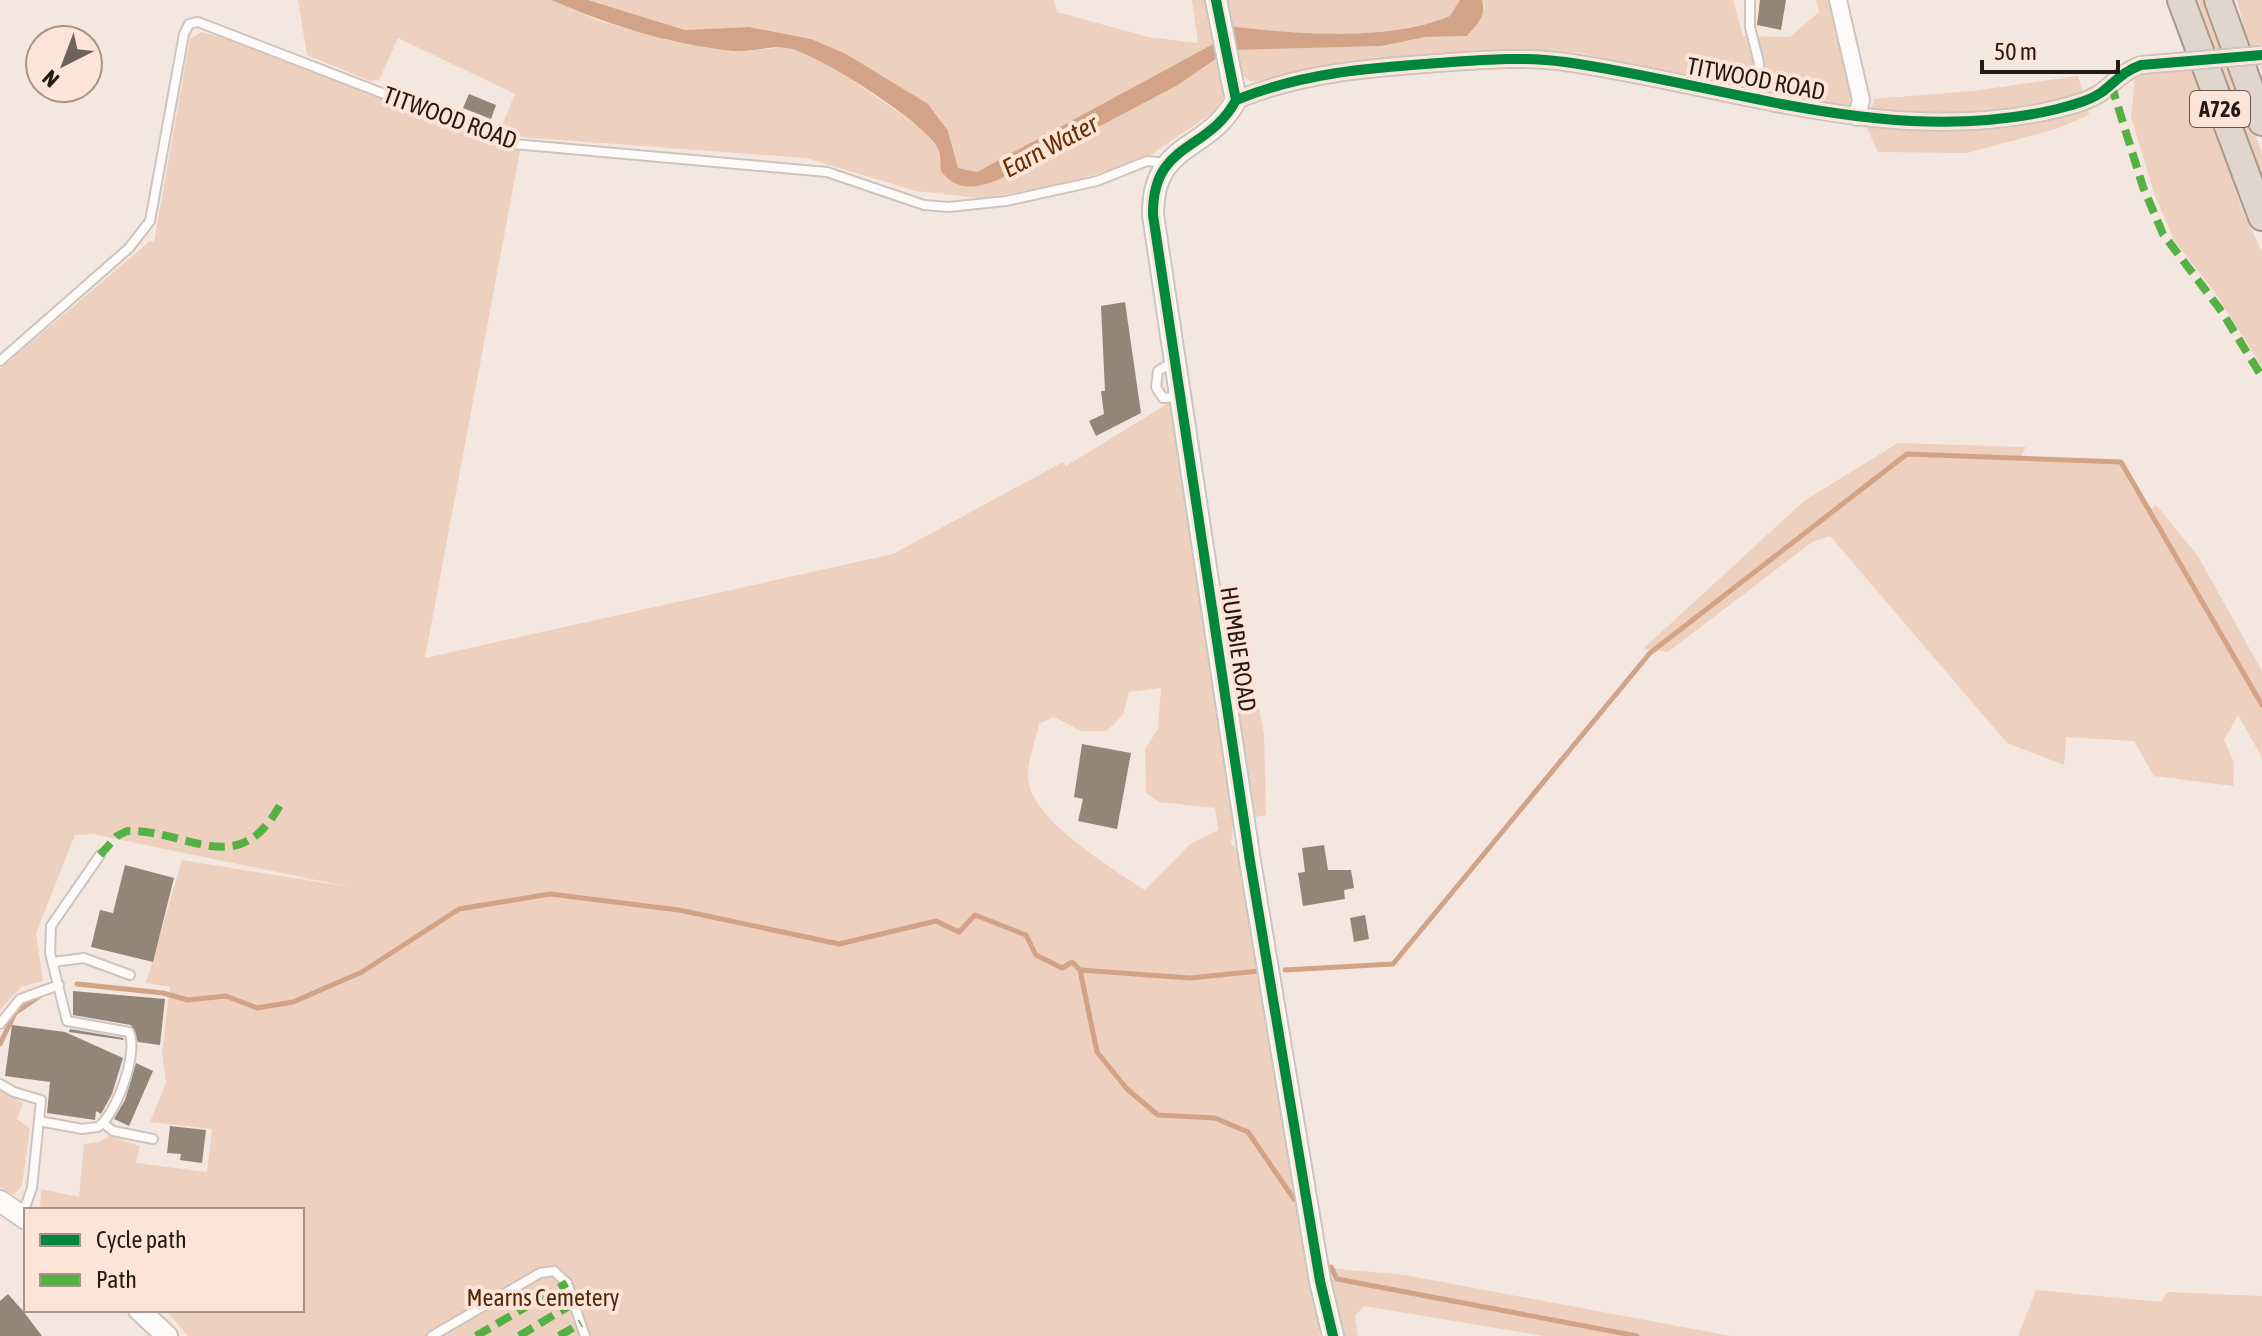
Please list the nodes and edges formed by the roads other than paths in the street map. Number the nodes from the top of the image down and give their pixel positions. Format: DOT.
graph roads {
  1 [pos="1216,0"];
  2 [pos="1750,0"];
  3 [pos="1838,0"];
  4 [pos="2181,0"];
  5 [pos="2218,0"];
  6 [pos="2262,55"];
  7 [pos="1754,98"];
  8 [pos="1236,100"];
  9 [pos="1857,117"];
  10 [pos="2262,122"];
  11 [pos="1166,163"];
  12 [pos="2262,217"];
  13 [pos="0,361"];
  14 [pos="100,855"];
  15 [pos="53,962"];
  16 [pos="130,975"];
  17 [pos="59,985"];
  18 [pos="0,1024"];
  19 [pos="0,1084"];
  20 [pos="39,1121"];
  21 [pos="103,1123"];
  22 [pos="153,1139"];
  23 [pos="0,1201"];
  24 [pos="26,1208"];
  25 [pos="24,1217"];
  26 [pos="141,1312"];
  27 [pos="167,1336"];
  28 [pos="432,1336"];
  29 [pos="585,1336"];
  30 [pos="1333,1336"];
  1 -- 8 [label="street"];
  2 -- 7 [label="lane"];
  3 -- 9 [label="street"];
  4 -- 12 [label="highway, A726"];
  5 -- 10 [label="highway, A726"];
  6 -- 9 [label="street, TITWOOD ROAD, bridge"];
  7 -- 8 [label="street, TITWOOD ROAD"];
  7 -- 9 [label="street, TITWOOD ROAD"];
  8 -- 11 [label="street"];
  11 -- 13 [label="lane, TITWOOD ROAD"];
  11 -- 30 [label="street, HUMBIE ROAD"];
  14 -- 15 [label="lane"];
  15 -- 16 [label="lane"];
  15 -- 17 [label="lane"];
  17 -- 18 [label="lane"];
  17 -- 21 [label="lane"];
  19 -- 20 [label="lane"];
  20 -- 21 [label="lane"];
  20 -- 24 [label="lane"];
  21 -- 22 [label="lane"];
  23 -- 25 [label="street"];
  26 -- 27 [label="street"];
  28 -- 29 [label="lane"];
}
